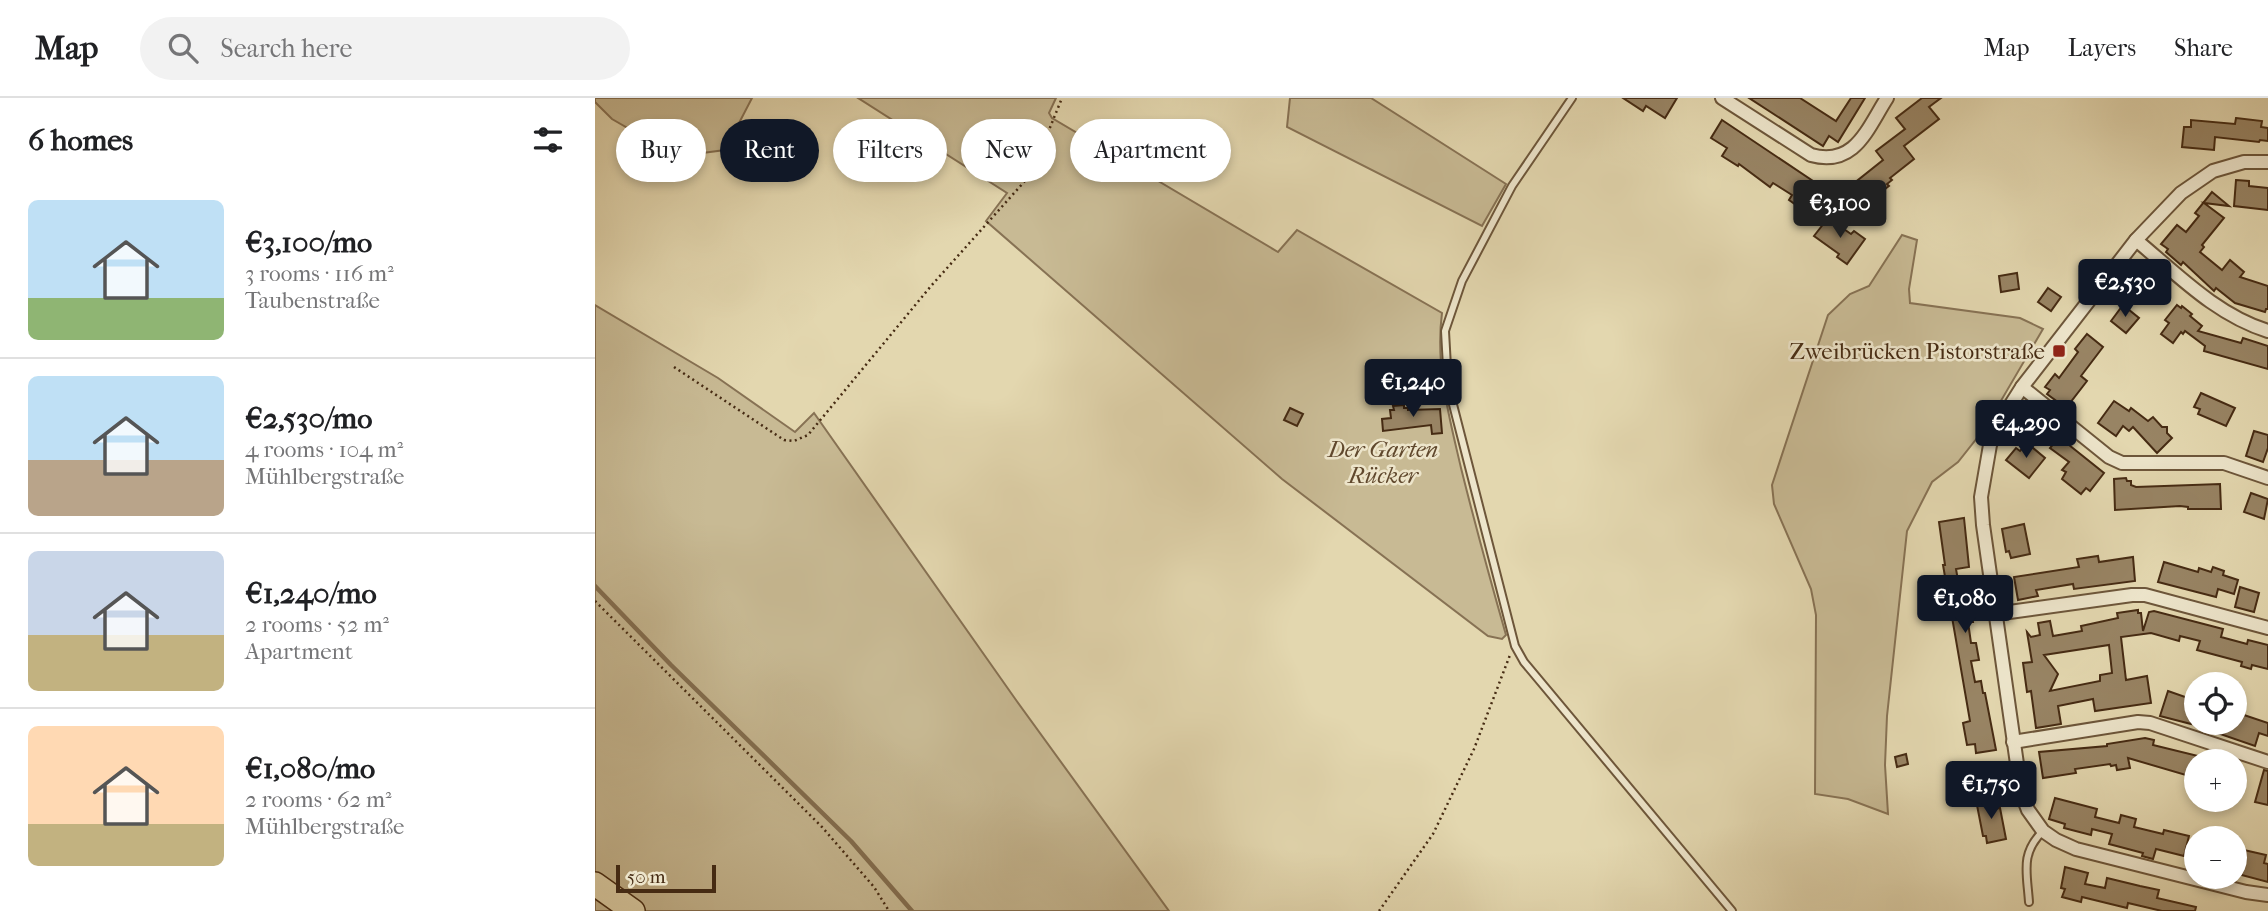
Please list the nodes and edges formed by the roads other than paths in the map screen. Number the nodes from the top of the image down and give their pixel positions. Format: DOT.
graph roads {
  1 [pos="1572,98"];
  2 [pos="1723,98"];
  3 [pos="1887,98"];
  4 [pos="2268,162"];
  5 [pos="2136,240"];
  6 [pos="2268,331"];
  7 [pos="2022,387"];
  8 [pos="2268,478"];
  9 [pos="1995,614"];
  10 [pos="2268,628"];
  11 [pos="2013,743"];
  12 [pos="2268,762"];
  13 [pos="2043,831"];
  14 [pos="595,884"];
  15 [pos="2268,895"];
  16 [pos="2029,902"];
  17 [pos="633,911"];
  18 [pos="1732,911"];
  1 -- 18 [label="lane"];
  2 -- 3 [label="street"];
  4 -- 5 [label="street"];
  5 -- 6 [label="street"];
  5 -- 7 [label="street"];
  7 -- 8 [label="street"];
  7 -- 9 [label="street"];
  9 -- 10 [label="street"];
  9 -- 11 [label="street"];
  11 -- 12 [label="street"];
  11 -- 13 [label="street"];
  13 -- 15 [label="street"];
  13 -- 16 [label="lane"];
  14 -- 17 [label="highway"];
}
